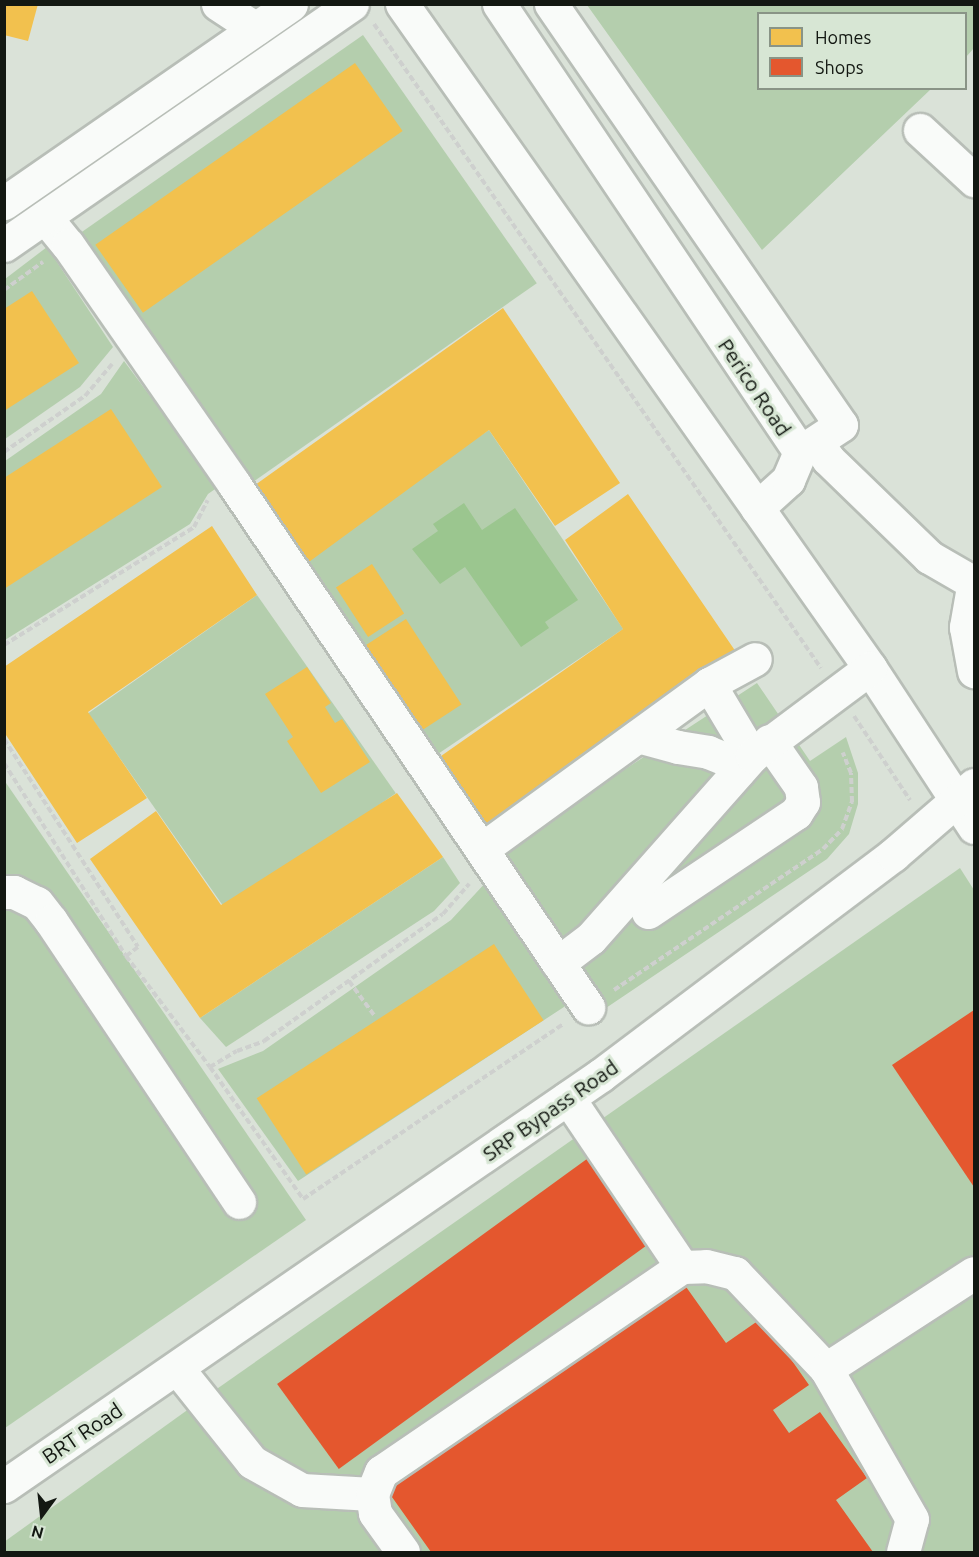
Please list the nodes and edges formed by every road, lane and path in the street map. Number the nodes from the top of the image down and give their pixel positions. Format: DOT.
graph roads {
  1 [pos="218,4"];
  2 [pos="291,4"];
  3 [pos="402,4"];
  4 [pos="499,4"];
  5 [pos="551,4"];
  6 [pos="360,9"];
  7 [pos="256,29"];
  8 [pos="921,130"];
  9 [pos="975,180"];
  10 [pos="4,203"];
  11 [pos="45,217"];
  12 [pos="4,245"];
  13 [pos="68,245"];
  14 [pos="4,290"];
  15 [pos="131,336"];
  16 [pos="808,447"];
  17 [pos="4,452"];
  18 [pos="234,484"];
  19 [pos="757,508"];
  20 [pos="974,582"];
  21 [pos="4,645"];
  22 [pos="755,658"];
  23 [pos="870,668"];
  24 [pos="975,671"];
  25 [pos="709,684"];
  26 [pos="837,691"];
  27 [pos="638,736"];
  28 [pos="4,739"];
  29 [pos="843,753"];
  30 [pos="753,756"];
  31 [pos="4,763"];
  32 [pos="966,793"];
  33 [pos="927,825"];
  34 [pos="975,827"];
  35 [pos="485,855"];
  36 [pos="4,892"];
  37 [pos="648,912"];
  38 [pos="126,956"];
  39 [pos="558,963"];
  40 [pos="349,981"];
  41 [pos="588,1007"];
  42 [pos="374,1014"];
  43 [pos="210,1067"];
  44 [pos="568,1098"];
  45 [pos="239,1202"];
  46 [pos="682,1267"];
  47 [pos="975,1273"];
  48 [pos="177,1368"];
  49 [pos="826,1370"];
  50 [pos="129,1400"];
  51 [pos="4,1486"];
  52 [pos="372,1494"];
  53 [pos="403,1552"];
  54 [pos="903,1552"];
  1 -- 7 [label="street"];
  2 -- 7 [label="street"];
  3 -- 19 [label="street"];
  4 -- 16 [label="street, Perico Road"];
  5 -- 16 [label="street, Perico Road"];
  6 -- 11 [label="street"];
  6 -- 26 [label="path"];
  7 -- 10 [label="street"];
  8 -- 9 [label="street"];
  11 -- 12 [label="street"];
  11 -- 13 [label="street"];
  13 -- 14 [label="path"];
  13 -- 15 [label="street"];
  15 -- 17 [label="path"];
  15 -- 18 [label="street"];
  16 -- 19 [label="street"];
  16 -- 20 [label="street"];
  18 -- 21 [label="path"];
  18 -- 35 [label="street"];
  19 -- 23 [label="street"];
  20 -- 24 [label="street"];
  22 -- 25 [label="street"];
  23 -- 26 [label="street"];
  23 -- 32 [label="street"];
  25 -- 27 [label="street"];
  25 -- 30 [label="street"];
  26 -- 30 [label="street"];
  26 -- 33 [label="path"];
  27 -- 30 [label="street"];
  27 -- 35 [label="street"];
  28 -- 38 [label="path"];
  29 -- 41 [label="path"];
  30 -- 37 [label="street"];
  30 -- 39 [label="street"];
  31 -- 38 [label="path"];
  32 -- 33 [label="street, SRP Bypass Road"];
  32 -- 34 [label="street"];
  33 -- 44 [label="street, SRP Bypass Road"];
  35 -- 39 [label="street"];
  35 -- 40 [label="path"];
  36 -- 45 [label="street"];
  38 -- 43 [label="path"];
  39 -- 41 [label="street"];
  40 -- 42 [label="path"];
  40 -- 43 [label="path"];
  41 -- 43 [label="path"];
  44 -- 46 [label="street"];
  44 -- 48 [label="street, SRP Bypass Road"];
  46 -- 49 [label="street"];
  46 -- 52 [label="street"];
  47 -- 49 [label="street"];
  48 -- 50 [label="street, SRP Bypass Road"];
  48 -- 52 [label="street"];
  49 -- 54 [label="street"];
  50 -- 51 [label="street, BRT Road"];
  52 -- 53 [label="street"];
}
